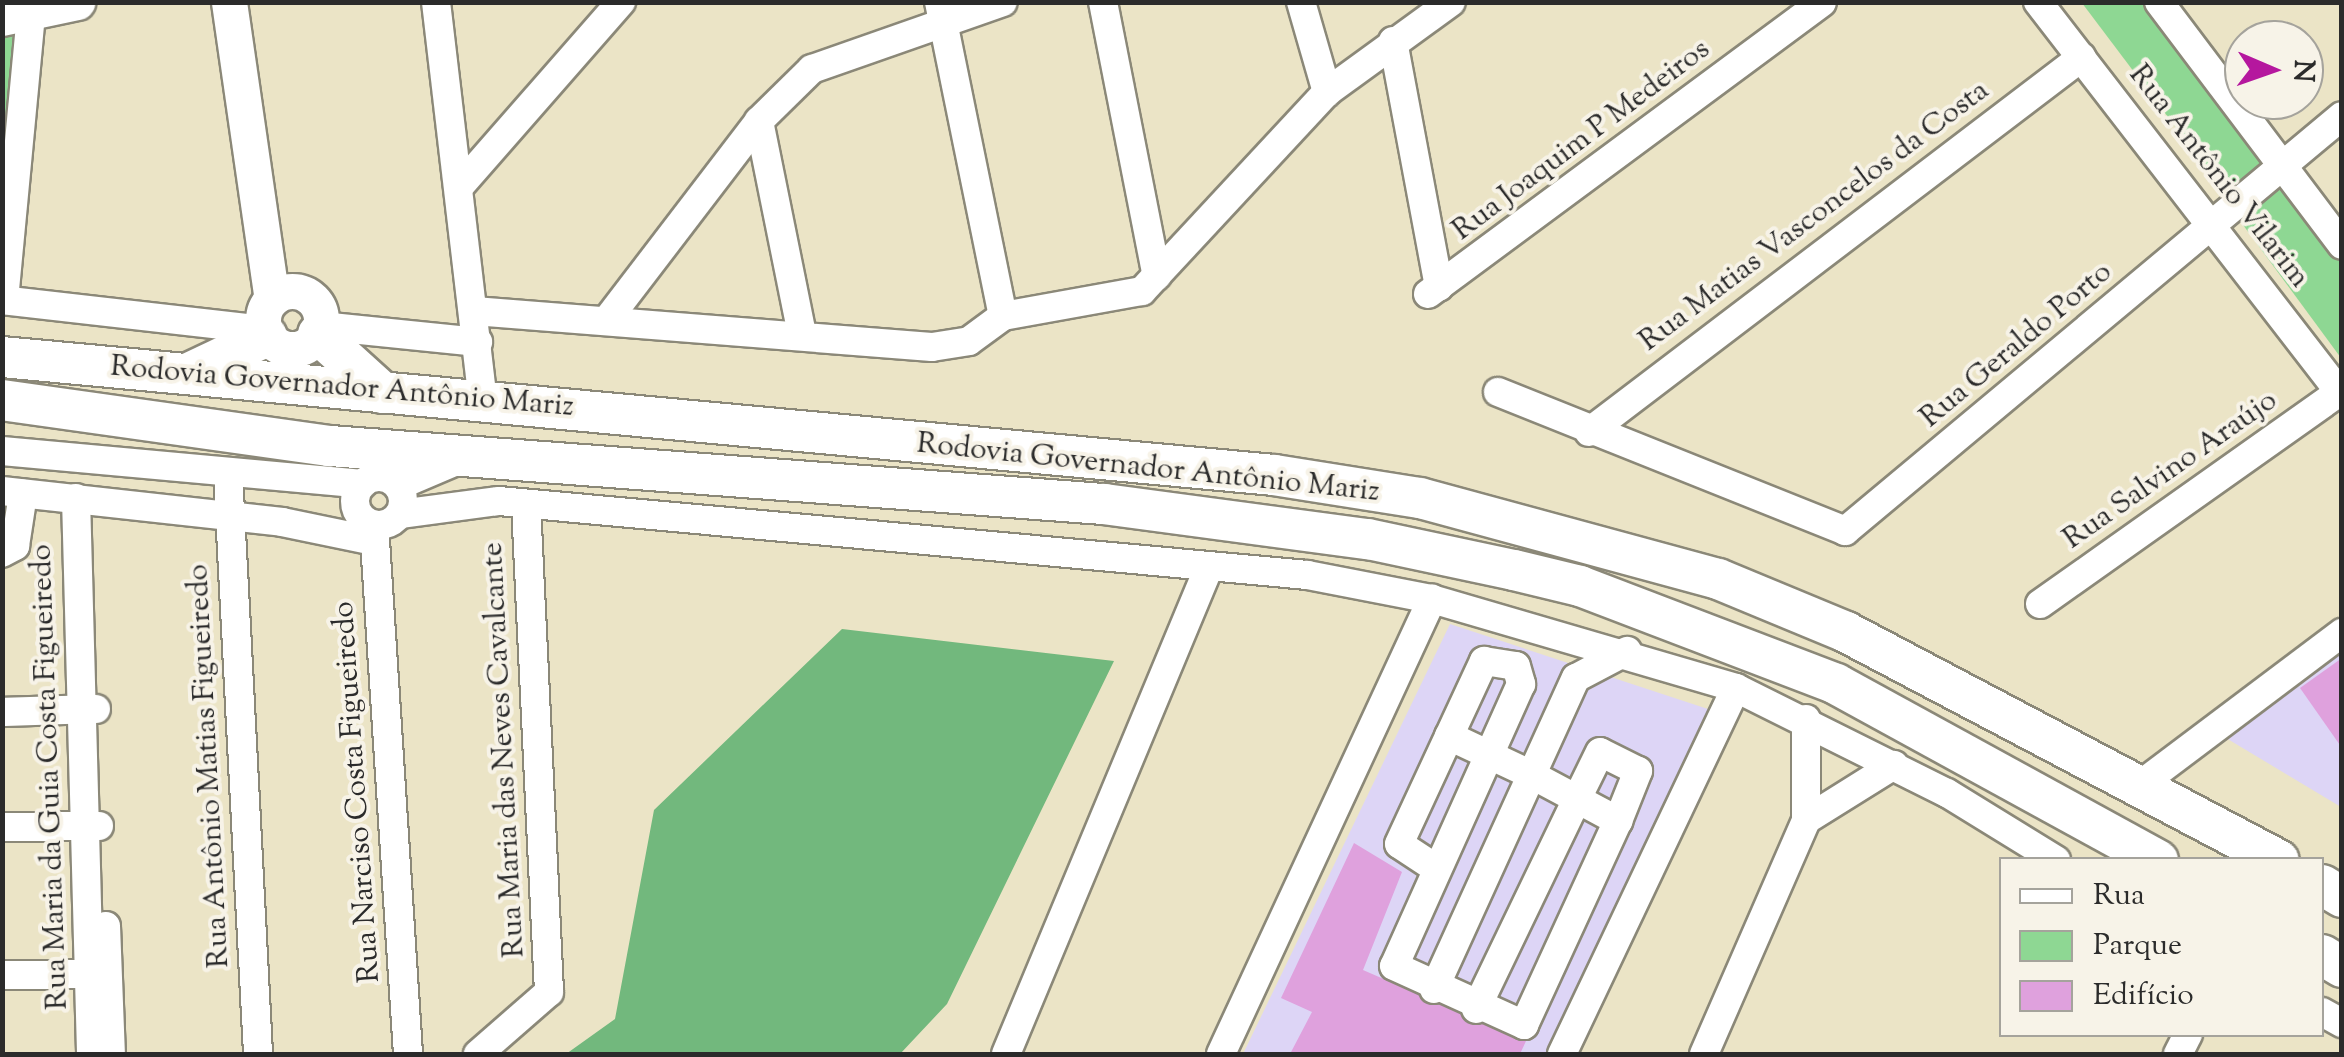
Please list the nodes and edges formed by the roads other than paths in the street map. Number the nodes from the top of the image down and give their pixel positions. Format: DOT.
graph roads {
  1 [pos="77,2"];
  2 [pos="229,2"];
  3 [pos="436,2"];
  4 [pos="621,2"];
  5 [pos="1003,2"];
  6 [pos="1103,2"];
  7 [pos="1302,2"];
  8 [pos="1451,2"];
  9 [pos="1822,2"];
  10 [pos="2038,2"];
  11 [pos="2159,2"];
  12 [pos="941,9"];
  13 [pos="22,11"];
  14 [pos="1394,41"];
  15 [pos="2082,58"];
  16 [pos="1327,92"];
  17 [pos="2342,116"];
  18 [pos="758,121"];
  19 [pos="2281,166"];
  20 [pos="459,187"];
  21 [pos="2215,221"];
  22 [pos="2342,245"];
  23 [pos="1158,276"];
  24 [pos="3,300"];
  25 [pos="474,310"];
  26 [pos="273,312"];
  27 [pos="1003,316"];
  28 [pos="607,320"];
  29 [pos="319,330"];
  30 [pos="802,335"];
  31 [pos="478,342"];
  32 [pos="2,357"];
  33 [pos="191,372"];
  34 [pos="1498,392"];
  35 [pos="382,393"];
  36 [pos="2340,393"];
  37 [pos="2,400"];
  38 [pos="483,401"];
  39 [pos="1589,432"];
  40 [pos="2,451"];
  41 [pos="470,456"];
  42 [pos="228,473"];
  43 [pos="13,492"];
  44 [pos="85,499"];
  45 [pos="526,504"];
  46 [pos="381,507"];
  47 [pos="230,519"];
  48 [pos="2,553"];
  49 [pos="1209,566"];
  50 [pos="1432,599"];
  51 [pos="2040,604"];
  52 [pos="1554,629"];
  53 [pos="2342,633"];
  54 [pos="1627,651"];
  55 [pos="1576,678"];
  56 [pos="1736,688"];
  57 [pos="89,709"];
  58 [pos="2,712"];
  59 [pos="1806,720"];
  60 [pos="1448,736"];
  61 [pos="1488,758"];
  62 [pos="1894,765"];
  63 [pos="1532,775"];
  64 [pos="2140,785"];
  65 [pos="1577,799"];
  66 [pos="1618,820"];
  67 [pos="1806,820"];
  68 [pos="92,826"];
  69 [pos="2,827"];
  70 [pos="2051,857"];
  71 [pos="2153,857"];
  72 [pos="2273,857"];
  73 [pos="1437,868"];
  74 [pos="98,974"];
  75 [pos="2,975"];
  76 [pos="1434,989"];
  77 [pos="1476,1009"];
  78 [pos="91,1054"];
  79 [pos="111,1054"];
  80 [pos="258,1054"];
  81 [pos="408,1054"];
  82 [pos="478,1054"];
  83 [pos="1006,1054"];
  84 [pos="1221,1054"];
  85 [pos="1562,1054"];
  86 [pos="1704,1054"];
  1 -- 13 [label="main road"];
  2 -- 26 [label="main road"];
  3 -- 20 [label="street"];
  4 -- 20 [label="street"];
  5 -- 12 [label="street"];
  6 -- 23 [label="street"];
  7 -- 16 [label="street"];
  8 -- 14 [label="street"];
  9 -- 14 [label="street, Rua Joaquim P Medeiros"];
  10 -- 15 [label="street, Rua Antônio Vilarim"];
  11 -- 19 [label="street, Rua Antônio Vilarim"];
  12 -- 18 [label="street"];
  12 -- 27 [label="street"];
  13 -- 24 [label="street"];
  14 -- 16 [label="street"];
  15 -- 21 [label="street, Rua Antônio Vilarim"];
  15 -- 39 [label="street, Rua Matias Vasconcelos da Costa"];
  16 -- 23 [label="street"];
  17 -- 19 [label="street, Rua Geraldo Porto"];
  18 -- 28 [label="street"];
  18 -- 30 [label="street"];
  19 -- 21 [label="street, Rua Geraldo Porto"];
  19 -- 22 [label="street, Rua Antônio Vilarim"];
  20 -- 25 [label="street"];
  21 -- 36 [label="street, Rua Antônio Vilarim"];
  21 -- 39 [label="street, Rua Geraldo Porto"];
  23 -- 27 [label="street"];
  24 -- 26 [label="street"];
  25 -- 28 [label="street"];
  25 -- 31 [label="street"];
  26 -- 29 [label="main road"];
  26 -- 29 [label="main road"];
  26 -- 33 [label="highway"];
  27 -- 30 [label="street"];
  28 -- 30 [label="street"];
  29 -- 31 [label="street"];
  29 -- 35 [label="highway"];
  31 -- 38 [label="street"];
  32 -- 33 [label="highway, Rodovia Governador Antônio Mariz"];
  33 -- 35 [label="highway, Rodovia Governador Antônio Mariz"];
  34 -- 39 [label="street"];
  35 -- 38 [label="highway, Rodovia Governador Antônio Mariz"];
  36 -- 51 [label="street, Rua Salvino Araújo"];
  37 -- 41 [label="highway, Rodovia Governador Antônio Mariz"];
  38 -- 64 [label="highway, Rodovia Governador Antônio Mariz"];
  40 -- 42 [label="street"];
  41 -- 46 [label="street"];
  41 -- 71 [label="highway, Rodovia Governador Antônio Mariz"];
  42 -- 46 [label="street"];
  42 -- 47 [label="street, Rua Antônio Matias Figueiredo"];
  43 -- 44 [label="street"];
  43 -- 48 [label="street"];
  44 -- 47 [label="street"];
  44 -- 57 [label="street, Rua Maria da Guia Costa Figueiredo"];
  45 -- 46 [label="street"];
  45 -- 49 [label="street"];
  45 -- 82 [label="street, Rua Maria das Neves Cavalcante"];
  46 -- 47 [label="street"];
  46 -- 81 [label="street, Rua Narciso Costa Figueiredo"];
  47 -- 80 [label="street, Rua Antônio Matias Figueiredo"];
  49 -- 50 [label="street"];
  49 -- 83 [label="street"];
  50 -- 52 [label="street"];
  50 -- 84 [label="street"];
  52 -- 54 [label="street"];
  52 -- 55 [label="street"];
  53 -- 64 [label="street"];
  54 -- 55 [label="street"];
  54 -- 56 [label="street"];
  55 -- 63 [label="street"];
  56 -- 59 [label="street"];
  56 -- 85 [label="street"];
  57 -- 58 [label="street"];
  57 -- 68 [label="street, Rua Maria da Guia Costa Figueiredo"];
  59 -- 62 [label="street"];
  59 -- 67 [label="street"];
  60 -- 61 [label="street"];
  60 -- 61 [label="street"];
  60 -- 73 [label="street"];
  61 -- 63 [label="street"];
  61 -- 73 [label="street"];
  62 -- 67 [label="street"];
  62 -- 70 [label="street"];
  63 -- 65 [label="street"];
  63 -- 76 [label="street"];
  64 -- 72 [label="highway, Rodovia Governador Antônio Mariz"];
  65 -- 66 [label="street"];
  65 -- 66 [label="street"];
  65 -- 77 [label="street"];
  66 -- 77 [label="street"];
  67 -- 86 [label="street"];
  68 -- 69 [label="street"];
  68 -- 74 [label="street, Rua Maria da Guia Costa Figueiredo"];
  73 -- 76 [label="street"];
  74 -- 75 [label="street"];
  74 -- 78 [label="street, Rua Maria da Guia Costa Figueiredo"];
  74 -- 79 [label="street, Rua Maria da Guia Costa Figueiredo"];
  76 -- 77 [label="street"];
}
